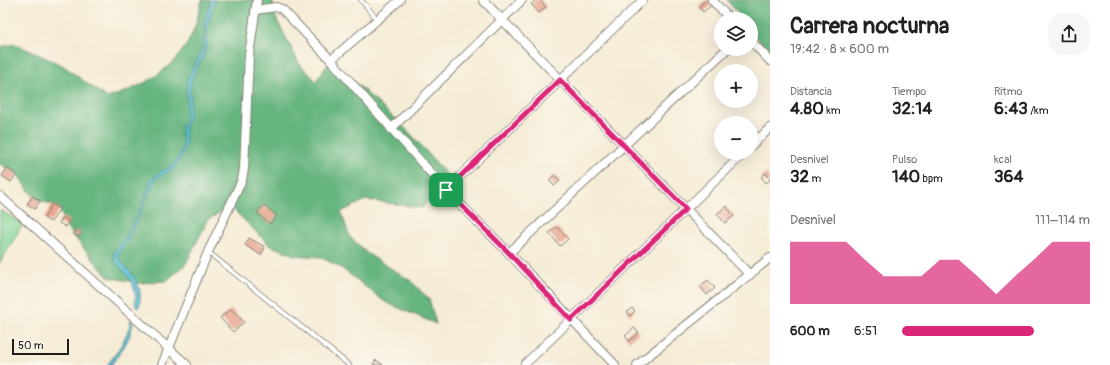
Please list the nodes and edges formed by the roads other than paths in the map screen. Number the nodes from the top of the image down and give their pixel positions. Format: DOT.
graph roads {
  1 [pos="257,0"];
  2 [pos="362,0"];
  3 [pos="400,0"];
  4 [pos="483,0"];
  5 [pos="522,0"];
  6 [pos="643,0"];
  7 [pos="712,0"];
  8 [pos="255,10"];
  9 [pos="723,12"];
  10 [pos="377,20"];
  11 [pos="502,20"];
  12 [pos="758,48"];
  13 [pos="719,56"];
  14 [pos="331,60"];
  15 [pos="770,61"];
  16 [pos="560,80"];
  17 [pos="770,128"];
  18 [pos="391,129"];
  19 [pos="758,139"];
  20 [pos="624,145"];
  21 [pos="737,160"];
  22 [pos="446,190"];
  23 [pos="0,196"];
  24 [pos="686,209"];
  25 [pos="208,252"];
  26 [pos="509,253"];
  27 [pos="770,258"];
  28 [pos="750,274"];
  29 [pos="571,320"];
  30 [pos="169,348"];
  31 [pos="525,364"];
  32 [pos="162,365"];
  33 [pos="187,365"];
  34 [pos="349,365"];
  35 [pos="615,365"];
  36 [pos="637,365"];
  1 -- 8 [label="street"];
  2 -- 10 [label="lane"];
  3 -- 10 [label="street"];
  4 -- 11 [label="street"];
  5 -- 11 [label="street"];
  6 -- 16 [label="street"];
  7 -- 9 [label="street"];
  8 -- 14 [label="street"];
  8 -- 25 [label="street"];
  10 -- 14 [label="street"];
  11 -- 16 [label="street"];
  11 -- 18 [label="street"];
  12 -- 15 [label="street"];
  13 -- 20 [label="street"];
  14 -- 18 [label="street"];
  16 -- 20 [label="street"];
  16 -- 22 [label="street"];
  17 -- 19 [label="street"];
  18 -- 22 [label="street"];
  20 -- 24 [label="street"];
  20 -- 26 [label="street"];
  21 -- 24 [label="street"];
  22 -- 26 [label="street"];
  23 -- 30 [label="street"];
  24 -- 28 [label="street"];
  24 -- 29 [label="street"];
  25 -- 30 [label="street"];
  25 -- 34 [label="lane"];
  26 -- 29 [label="street"];
  27 -- 28 [label="street"];
  28 -- 36 [label="street"];
  29 -- 31 [label="street"];
  29 -- 35 [label="street"];
  30 -- 32 [label="street"];
  30 -- 33 [label="street"];
}
